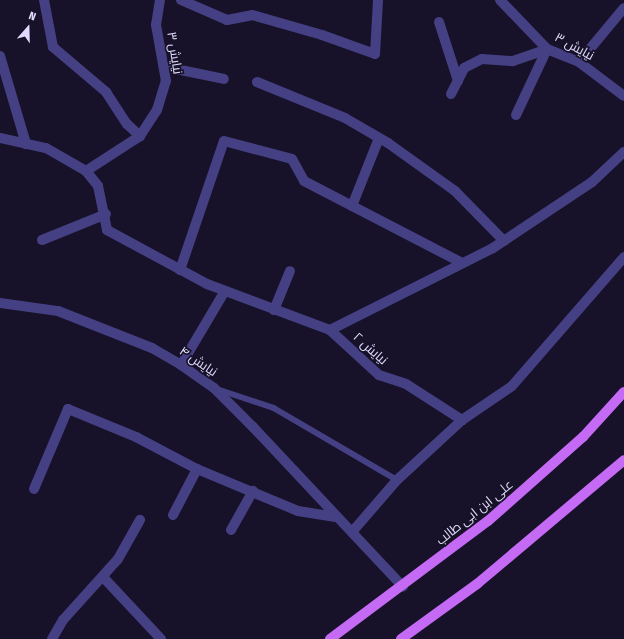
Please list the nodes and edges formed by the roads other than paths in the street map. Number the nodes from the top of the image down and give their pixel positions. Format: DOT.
graph roads {
  1 [pos="44,0"];
  2 [pos="160,0"];
  3 [pos="181,0"];
  4 [pos="378,0"];
  5 [pos="500,0"];
  6 [pos="624,8"];
  7 [pos="439,22"];
  8 [pos="547,49"];
  9 [pos="0,56"];
  10 [pos="579,62"];
  11 [pos="166,67"];
  12 [pos="224,79"];
  13 [pos="458,81"];
  14 [pos="257,82"];
  15 [pos="451,94"];
  16 [pos="624,96"];
  17 [pos="516,115"];
  18 [pos="140,136"];
  19 [pos="0,138"];
  20 [pos="379,138"];
  21 [pos="26,144"];
  22 [pos="624,152"];
  23 [pos="86,171"];
  24 [pos="352,206"];
  25 [pos="106,214"];
  26 [pos="42,240"];
  27 [pos="504,241"];
  28 [pos="624,257"];
  29 [pos="462,263"];
  30 [pos="180,270"];
  31 [pos="290,271"];
  32 [pos="225,291"];
  33 [pos="0,303"];
  34 [pos="274,310"];
  35 [pos="330,330"];
  36 [pos="181,365"];
  37 [pos="214,388"];
  38 [pos="624,392"];
  39 [pos="462,420"];
  40 [pos="624,460"];
  41 [pos="197,469"];
  42 [pos="397,480"];
  43 [pos="34,489"];
  44 [pos="252,491"];
  45 [pos="173,515"];
  46 [pos="336,517"];
  47 [pos="140,520"];
  48 [pos="231,530"];
  49 [pos="352,532"];
  50 [pos="103,577"];
  51 [pos="403,587"];
  52 [pos="52,639"];
  53 [pos="161,639"];
  54 [pos="330,639"];
  55 [pos="401,639"];
  1 -- 18 [label="street"];
  2 -- 11 [label="street, نیایش ۳"];
  3 -- 4 [label="street"];
  5 -- 8 [label="street, نیایش ۳"];
  6 -- 10 [label="street"];
  7 -- 13 [label="street"];
  8 -- 10 [label="street, نیایش ۳"];
  8 -- 13 [label="street"];
  8 -- 17 [label="street"];
  9 -- 21 [label="street"];
  10 -- 16 [label="street, نیایش ۳"];
  11 -- 12 [label="street"];
  11 -- 18 [label="street, نیایش ۳"];
  13 -- 15 [label="street"];
  14 -- 20 [label="street"];
  18 -- 23 [label="street, نیایش ۳"];
  19 -- 21 [label="street"];
  20 -- 24 [label="street"];
  20 -- 27 [label="street"];
  21 -- 23 [label="street"];
  22 -- 27 [label="street"];
  23 -- 25 [label="street, نیایش ۲"];
  24 -- 29 [label="street"];
  24 -- 30 [label="street"];
  25 -- 26 [label="street"];
  25 -- 30 [label="street, نیایش ۲"];
  27 -- 29 [label="street"];
  28 -- 39 [label="street"];
  29 -- 35 [label="street"];
  30 -- 32 [label="street, نیایش ۲"];
  31 -- 34 [label="street"];
  32 -- 34 [label="street, نیایش ۲"];
  32 -- 36 [label="street"];
  33 -- 36 [label="street, نیایش ۴"];
  34 -- 35 [label="street, نیایش ۲"];
  35 -- 39 [label="street, نیایش ۲"];
  36 -- 37 [label="street, نیایش ۴"];
  37 -- 42 [label="lane"];
  37 -- 46 [label="street, نیایش ۴"];
  38 -- 51 [label="main road, علی ابن ابی طالب"];
  39 -- 42 [label="street"];
  40 -- 55 [label="main road"];
  41 -- 43 [label="street"];
  41 -- 44 [label="street"];
  41 -- 45 [label="street"];
  42 -- 49 [label="street"];
  44 -- 46 [label="street"];
  44 -- 48 [label="street"];
  46 -- 49 [label="street, نیایش ۴"];
  47 -- 50 [label="street"];
  49 -- 51 [label="street, نیایش ۴"];
  50 -- 52 [label="street"];
  50 -- 53 [label="street"];
  51 -- 54 [label="main road, علی ابن ابی طالب"];
}
